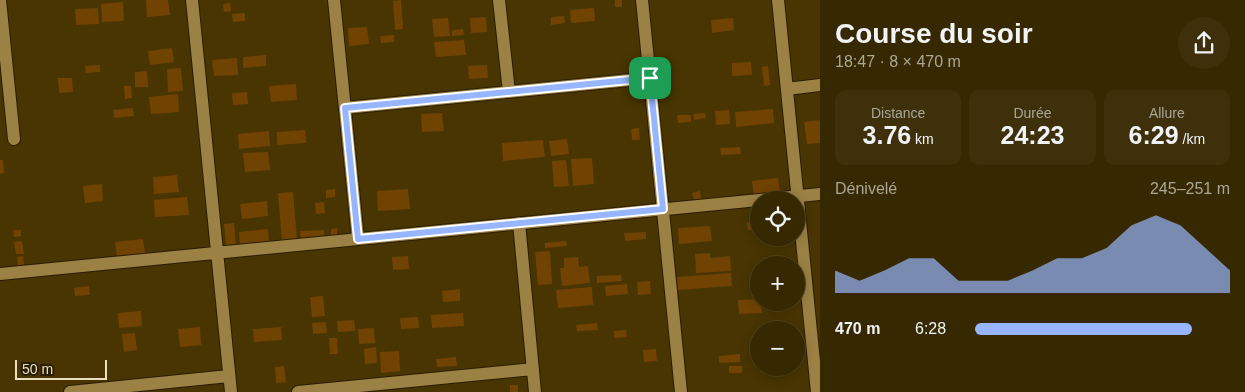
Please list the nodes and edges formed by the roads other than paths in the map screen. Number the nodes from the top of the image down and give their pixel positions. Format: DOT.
graph roads {
  1 [pos="192,0"];
  2 [pos="334,0"];
  3 [pos="499,0"];
  4 [pos="642,0"];
  5 [pos="778,0"];
  6 [pos="1,5"];
  7 [pos="650,78"];
  8 [pos="820,85"];
  9 [pos="787,88"];
  10 [pos="508,92"];
  11 [pos="345,108"];
  12 [pos="14,139"];
  13 [pos="797,191"];
  14 [pos="820,194"];
  15 [pos="805,195"];
  16 [pos="750,201"];
  17 [pos="663,209"];
  18 [pos="519,223"];
  19 [pos="358,239"];
  20 [pos="802,246"];
  21 [pos="217,253"];
  22 [pos="0,274"];
  23 [pos="533,369"];
  24 [pos="229,376"];
  25 [pos="369,388"];
  26 [pos="70,392"];
  27 [pos="231,392"];
  28 [pos="298,392"];
  29 [pos="535,392"];
  30 [pos="681,392"];
  31 [pos="817,392"];
  1 -- 21 [label="street"];
  2 -- 11 [label="street"];
  3 -- 10 [label="street"];
  4 -- 7 [label="street"];
  5 -- 9 [label="street"];
  6 -- 12 [label="street"];
  7 -- 10 [label="street"];
  7 -- 17 [label="street"];
  8 -- 9 [label="street"];
  9 -- 13 [label="street"];
  10 -- 11 [label="street"];
  11 -- 19 [label="street"];
  14 -- 15 [label="street"];
  16 -- 17 [label="street"];
  17 -- 18 [label="street"];
  17 -- 30 [label="street"];
  18 -- 19 [label="street"];
  18 -- 23 [label="street"];
  19 -- 21 [label="street"];
  20 -- 31 [label="street"];
  21 -- 22 [label="street"];
  21 -- 24 [label="street"];
  23 -- 25 [label="street"];
  23 -- 29 [label="street"];
  24 -- 26 [label="street"];
  24 -- 27 [label="street"];
  25 -- 28 [label="street"];
}
